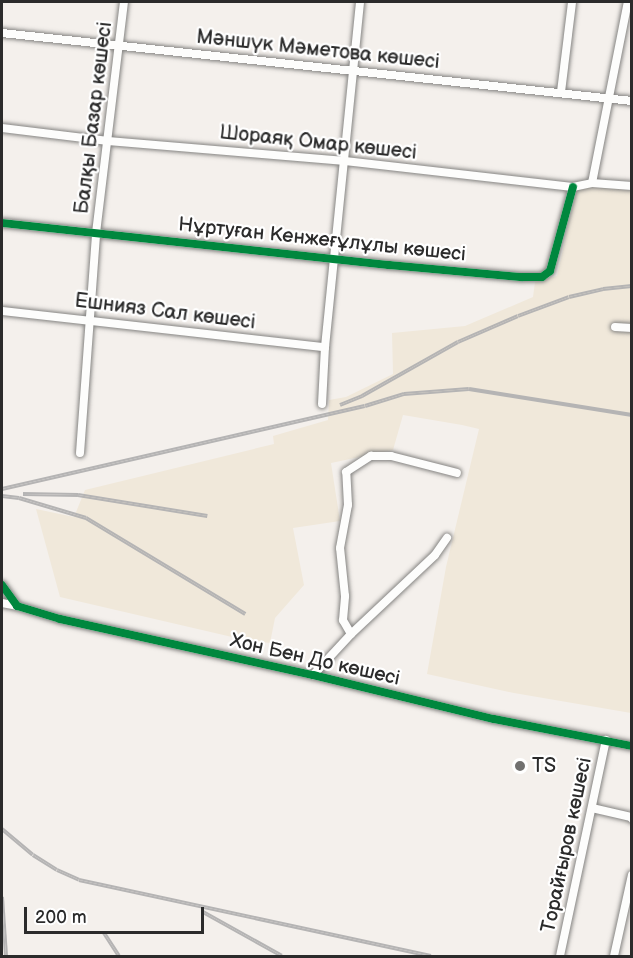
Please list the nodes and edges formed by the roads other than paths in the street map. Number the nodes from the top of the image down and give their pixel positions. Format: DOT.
graph roads {
  1 [pos="124,2"];
  2 [pos="360,2"];
  3 [pos="572,2"];
  4 [pos="628,2"];
  5 [pos="2,33"];
  6 [pos="120,45"];
  7 [pos="353,70"];
  8 [pos="561,92"];
  9 [pos="610,99"];
  10 [pos="632,101"];
  11 [pos="2,128"];
  12 [pos="108,141"];
  13 [pos="345,161"];
  14 [pos="592,183"];
  15 [pos="632,186"];
  16 [pos="573,187"];
  17 [pos="2,223"];
  18 [pos="96,233"];
  19 [pos="334,259"];
  20 [pos="2,311"];
  21 [pos="90,319"];
  22 [pos="615,327"];
  23 [pos="632,328"];
  24 [pos="325,347"];
  25 [pos="322,404"];
  26 [pos="80,453"];
  27 [pos="457,473"];
  28 [pos="447,538"];
  29 [pos="2,585"];
  30 [pos="2,603"];
  31 [pos="17,606"];
  32 [pos="351,634"];
  33 [pos="313,675"];
  34 [pos="606,740"];
  35 [pos="632,746"];
  36 [pos="592,808"];
  37 [pos="632,819"];
  38 [pos="632,875"];
  39 [pos="560,957"];
  40 [pos="614,957"];
  1 -- 6 [label="street, Балқы Базар көшесі"];
  2 -- 7 [label="street"];
  3 -- 8 [label="street"];
  4 -- 9 [label="street"];
  5 -- 6 [label="street, Мәншүк Мәметова көшесі"];
  6 -- 7 [label="street, Мәншүк Мәметова көшесі"];
  6 -- 12 [label="street, Балқы Базар көшесі"];
  7 -- 8 [label="street, Мәншүк Мәметова көшесі"];
  7 -- 13 [label="street"];
  8 -- 9 [label="street, Мәншүк Мәметова көшесі"];
  9 -- 10 [label="street, Мәншүк Мәметова көшесі"];
  9 -- 14 [label="street"];
  11 -- 12 [label="street, Шораяқ Омар көшесі"];
  12 -- 13 [label="street, Шораяқ Омар көшесі"];
  12 -- 18 [label="street, Балқы Базар көшесі"];
  13 -- 16 [label="street, Шораяқ Омар көшесі"];
  13 -- 19 [label="street"];
  14 -- 15 [label="street, Шораяқ Омар көшесі"];
  14 -- 16 [label="street, Шораяқ Омар көшесі"];
  16 -- 19 [label="street, Нұртуған Кенжеғұлұлы көшесі"];
  17 -- 18 [label="street, Нұртуған Кенжеғұлұлы көшесі"];
  18 -- 19 [label="street, Нұртуған Кенжеғұлұлы көшесі"];
  18 -- 21 [label="street, Балқы Базар көшесі"];
  19 -- 24 [label="street"];
  20 -- 21 [label="street, Ешнияз Сал көшесі"];
  21 -- 24 [label="street, Ешнияз Сал көшесі"];
  21 -- 26 [label="street, Балқы Базар көшесі"];
  22 -- 23 [label="street"];
  24 -- 25 [label="street"];
  27 -- 32 [label="street"];
  28 -- 32 [label="street"];
  29 -- 31 [label="street"];
  30 -- 31 [label="street, Хон Бен До көшесі"];
  31 -- 33 [label="street, Хон Бен До көшесі"];
  32 -- 33 [label="street"];
  33 -- 34 [label="street, Хон Бен До көшесі"];
  34 -- 35 [label="street, Хон Бен До көшесі"];
  34 -- 36 [label="street, Торайғыров көшесі"];
  36 -- 37 [label="street"];
  36 -- 39 [label="street, Торайғыров көшесі"];
  38 -- 40 [label="street"];
}
